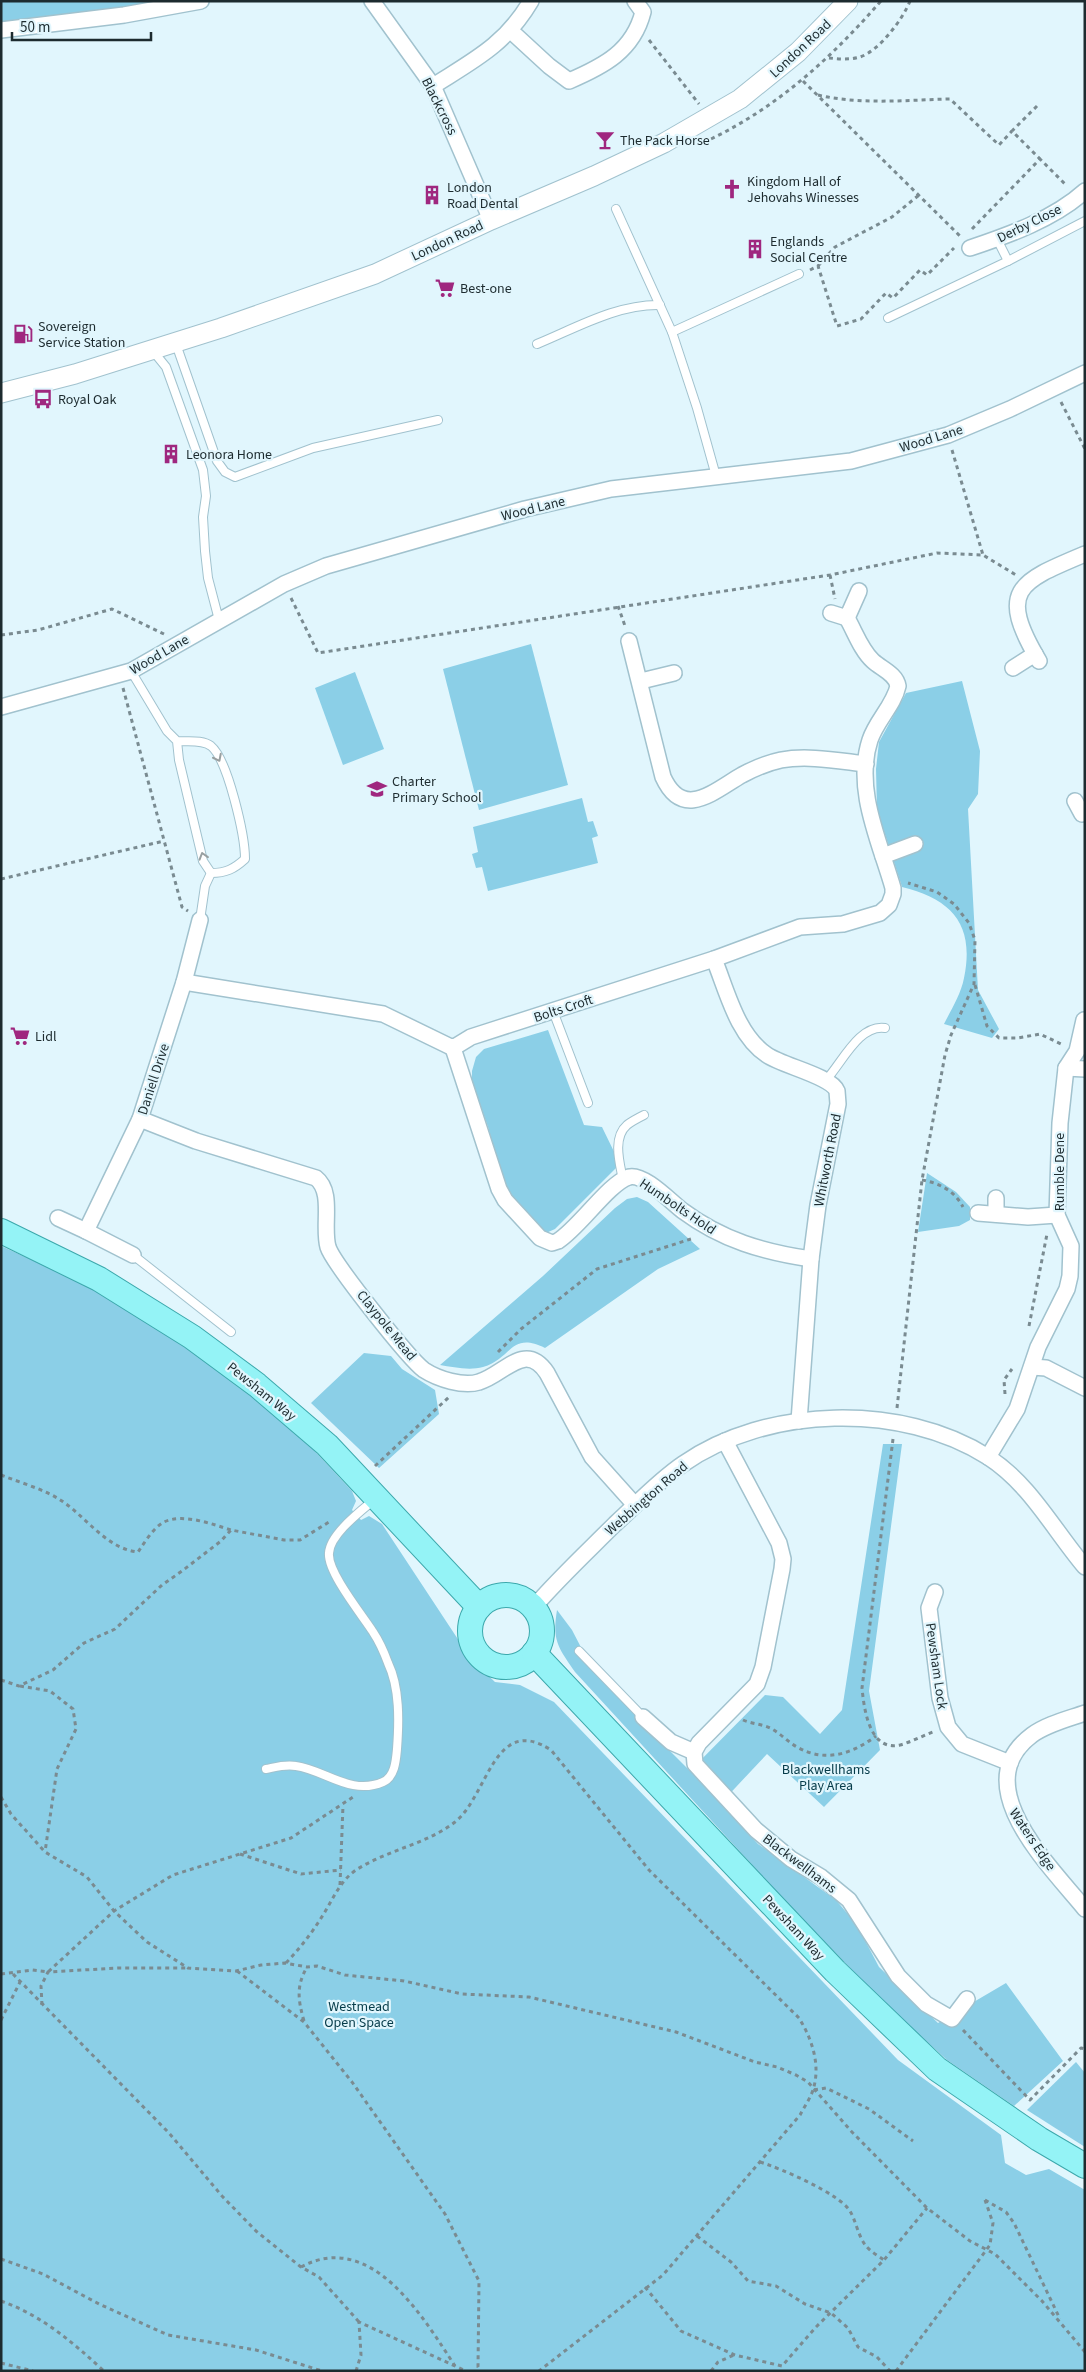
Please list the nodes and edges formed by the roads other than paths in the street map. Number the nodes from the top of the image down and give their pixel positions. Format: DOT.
graph roads {
  1 [pos="201,1"];
  2 [pos="372,1"];
  3 [pos="531,1"];
  4 [pos="636,1"];
  5 [pos="848,1"];
  6 [pos="1,30"];
  7 [pos="511,31"];
  8 [pos="433,86"];
  9 [pos="1081,194"];
  10 [pos="616,209"];
  11 [pos="492,220"];
  12 [pos="1085,221"];
  13 [pos="996,239"];
  14 [pos="970,248"];
  15 [pos="1008,261"];
  16 [pos="800,274"];
  17 [pos="660,305"];
  18 [pos="888,318"];
  19 [pos="672,332"];
  20 [pos="175,342"];
  21 [pos="537,344"];
  22 [pos="152,350"];
  23 [pos="1085,373"];
  24 [pos="1,393"];
  25 [pos="438,420"];
  26 [pos="716,476"];
  27 [pos="1085,554"];
  28 [pos="859,591"];
  29 [pos="830,613"];
  30 [pos="847,618"];
  31 [pos="220,620"];
  32 [pos="629,641"];
  33 [pos="1013,668"];
  34 [pos="125,673"];
  35 [pos="674,673"];
  36 [pos="641,681"];
  37 [pos="1,707"];
  38 [pos="177,742"];
  39 [pos="866,764"];
  40 [pos="915,844"];
  41 [pos="883,856"];
  42 [pos="211,873"];
  43 [pos="200,920"];
  44 [pos="714,959"];
  45 [pos="184,982"];
  46 [pos="553,1011"];
  47 [pos="1084,1016"];
  48 [pos="885,1028"];
  49 [pos="453,1048"];
  50 [pos="1066,1068"];
  51 [pos="1085,1069"];
  52 [pos="826,1080"];
  53 [pos="588,1103"];
  54 [pos="644,1115"];
  55 [pos="140,1119"];
  56 [pos="623,1180"];
  57 [pos="996,1198"];
  58 [pos="978,1213"];
  59 [pos="996,1214"];
  60 [pos="1054,1215"];
  61 [pos="58,1218"];
  62 [pos="1,1231"];
  63 [pos="86,1231"];
  64 [pos="1078,1244"];
  65 [pos="133,1255"];
  66 [pos="811,1259"];
  67 [pos="231,1332"];
  68 [pos="1032,1367"];
  69 [pos="1085,1388"];
  70 [pos="799,1421"];
  71 [pos="725,1441"];
  72 [pos="988,1457"];
  73 [pos="376,1498"];
  74 [pos="635,1505"];
  75 [pos="1085,1567"];
  76 [pos="928,1597"];
  77 [pos="479,1607"];
  78 [pos="533,1608"];
  79 [pos="579,1651"];
  80 [pos="534,1654"];
  81 [pos="1085,1713"];
  82 [pos="643,1717"];
  83 [pos="694,1752"];
  84 [pos="1010,1763"];
  85 [pos="266,1769"];
  86 [pos="1085,1909"];
  87 [pos="967,1999"];
  88 [pos="1085,2166"];
  1 -- 6 [label="street"];
  2 -- 8 [label="street, Blackcross"];
  3 -- 7 [label="street"];
  4 -- 7 [label="street"];
  5 -- 11 [label="street, London Road"];
  7 -- 8 [label="street"];
  8 -- 11 [label="street, Blackcross"];
  9 -- 13 [label="street, Derby Close"];
  10 -- 17 [label="lane"];
  11 -- 20 [label="street, London Road"];
  12 -- 15 [label="lane"];
  13 -- 14 [label="street, Derby Close"];
  13 -- 15 [label="lane"];
  15 -- 18 [label="lane"];
  16 -- 19 [label="lane"];
  17 -- 19 [label="lane"];
  17 -- 21 [label="lane"];
  19 -- 26 [label="lane"];
  20 -- 22 [label="street, London Road"];
  20 -- 25 [label="lane"];
  22 -- 24 [label="street, London Road"];
  22 -- 31 [label="lane"];
  23 -- 26 [label="street, Wood Lane"];
  26 -- 31 [label="street, Wood Lane"];
  27 -- 33 [label="street"];
  28 -- 30 [label="street"];
  29 -- 30 [label="street"];
  30 -- 39 [label="street, Bolts Croft"];
  31 -- 34 [label="street, Wood Lane"];
  32 -- 36 [label="street"];
  34 -- 37 [label="street, Wood Lane"];
  34 -- 38 [label="lane"];
  35 -- 36 [label="street"];
  36 -- 39 [label="street"];
  42 -- 38 [label="lane, one-way"];
  38 -- 42 [label="lane, one-way"];
  39 -- 41 [label="street, Bolts Croft"];
  40 -- 41 [label="street"];
  41 -- 44 [label="street, Bolts Croft"];
  42 -- 43 [label="lane"];
  43 -- 45 [label="street, Daniell Drive"];
  44 -- 46 [label="street, Bolts Croft"];
  44 -- 52 [label="street"];
  45 -- 49 [label="street"];
  45 -- 55 [label="street, Daniell Drive"];
  46 -- 49 [label="street, Bolts Croft"];
  46 -- 53 [label="lane"];
  47 -- 50 [label="street, Rumble Dene"];
  48 -- 52 [label="lane"];
  49 -- 56 [label="street, Humbolts Hold"];
  50 -- 51 [label="street"];
  50 -- 60 [label="street, Rumble Dene"];
  52 -- 66 [label="street, Whitworth Road"];
  54 -- 56 [label="lane"];
  55 -- 63 [label="street, Daniell Drive"];
  55 -- 74 [label="street, Claypole Mead"];
  56 -- 66 [label="street, Humbolts Hold"];
  57 -- 59 [label="street"];
  58 -- 59 [label="street"];
  59 -- 60 [label="street"];
  60 -- 64 [label="street, Rumble Dene"];
  61 -- 63 [label="street"];
  62 -- 73 [label="main road, Pewsham Way"];
  63 -- 65 [label="street"];
  64 -- 68 [label="street, Rumble Dene"];
  65 -- 67 [label="lane"];
  66 -- 70 [label="street, Whitworth Road"];
  68 -- 69 [label="street"];
  68 -- 72 [label="street, Rumble Dene"];
  70 -- 71 [label="street, Webbington Road"];
  70 -- 72 [label="street, Webbington Road"];
  71 -- 74 [label="street, Webbington Road"];
  71 -- 83 [label="street"];
  72 -- 75 [label="street, Webbington Road"];
  73 -- 77 [label="main road, Pewsham Way"];
  73 -- 85 [label="lane"];
  74 -- 78 [label="street, Webbington Road"];
  76 -- 84 [label="street, Pewsham Lock"];
  77 -- 78 [label="main road"];
  77 -- 80 [label="main road"];
  78 -- 80 [label="main road"];
  79 -- 82 [label="lane"];
  80 -- 88 [label="main road, Pewsham Way"];
  81 -- 84 [label="street, Waters Edge"];
  82 -- 83 [label="street"];
  83 -- 87 [label="street, Blackwellhams"];
  84 -- 86 [label="street, Waters Edge"];
}
